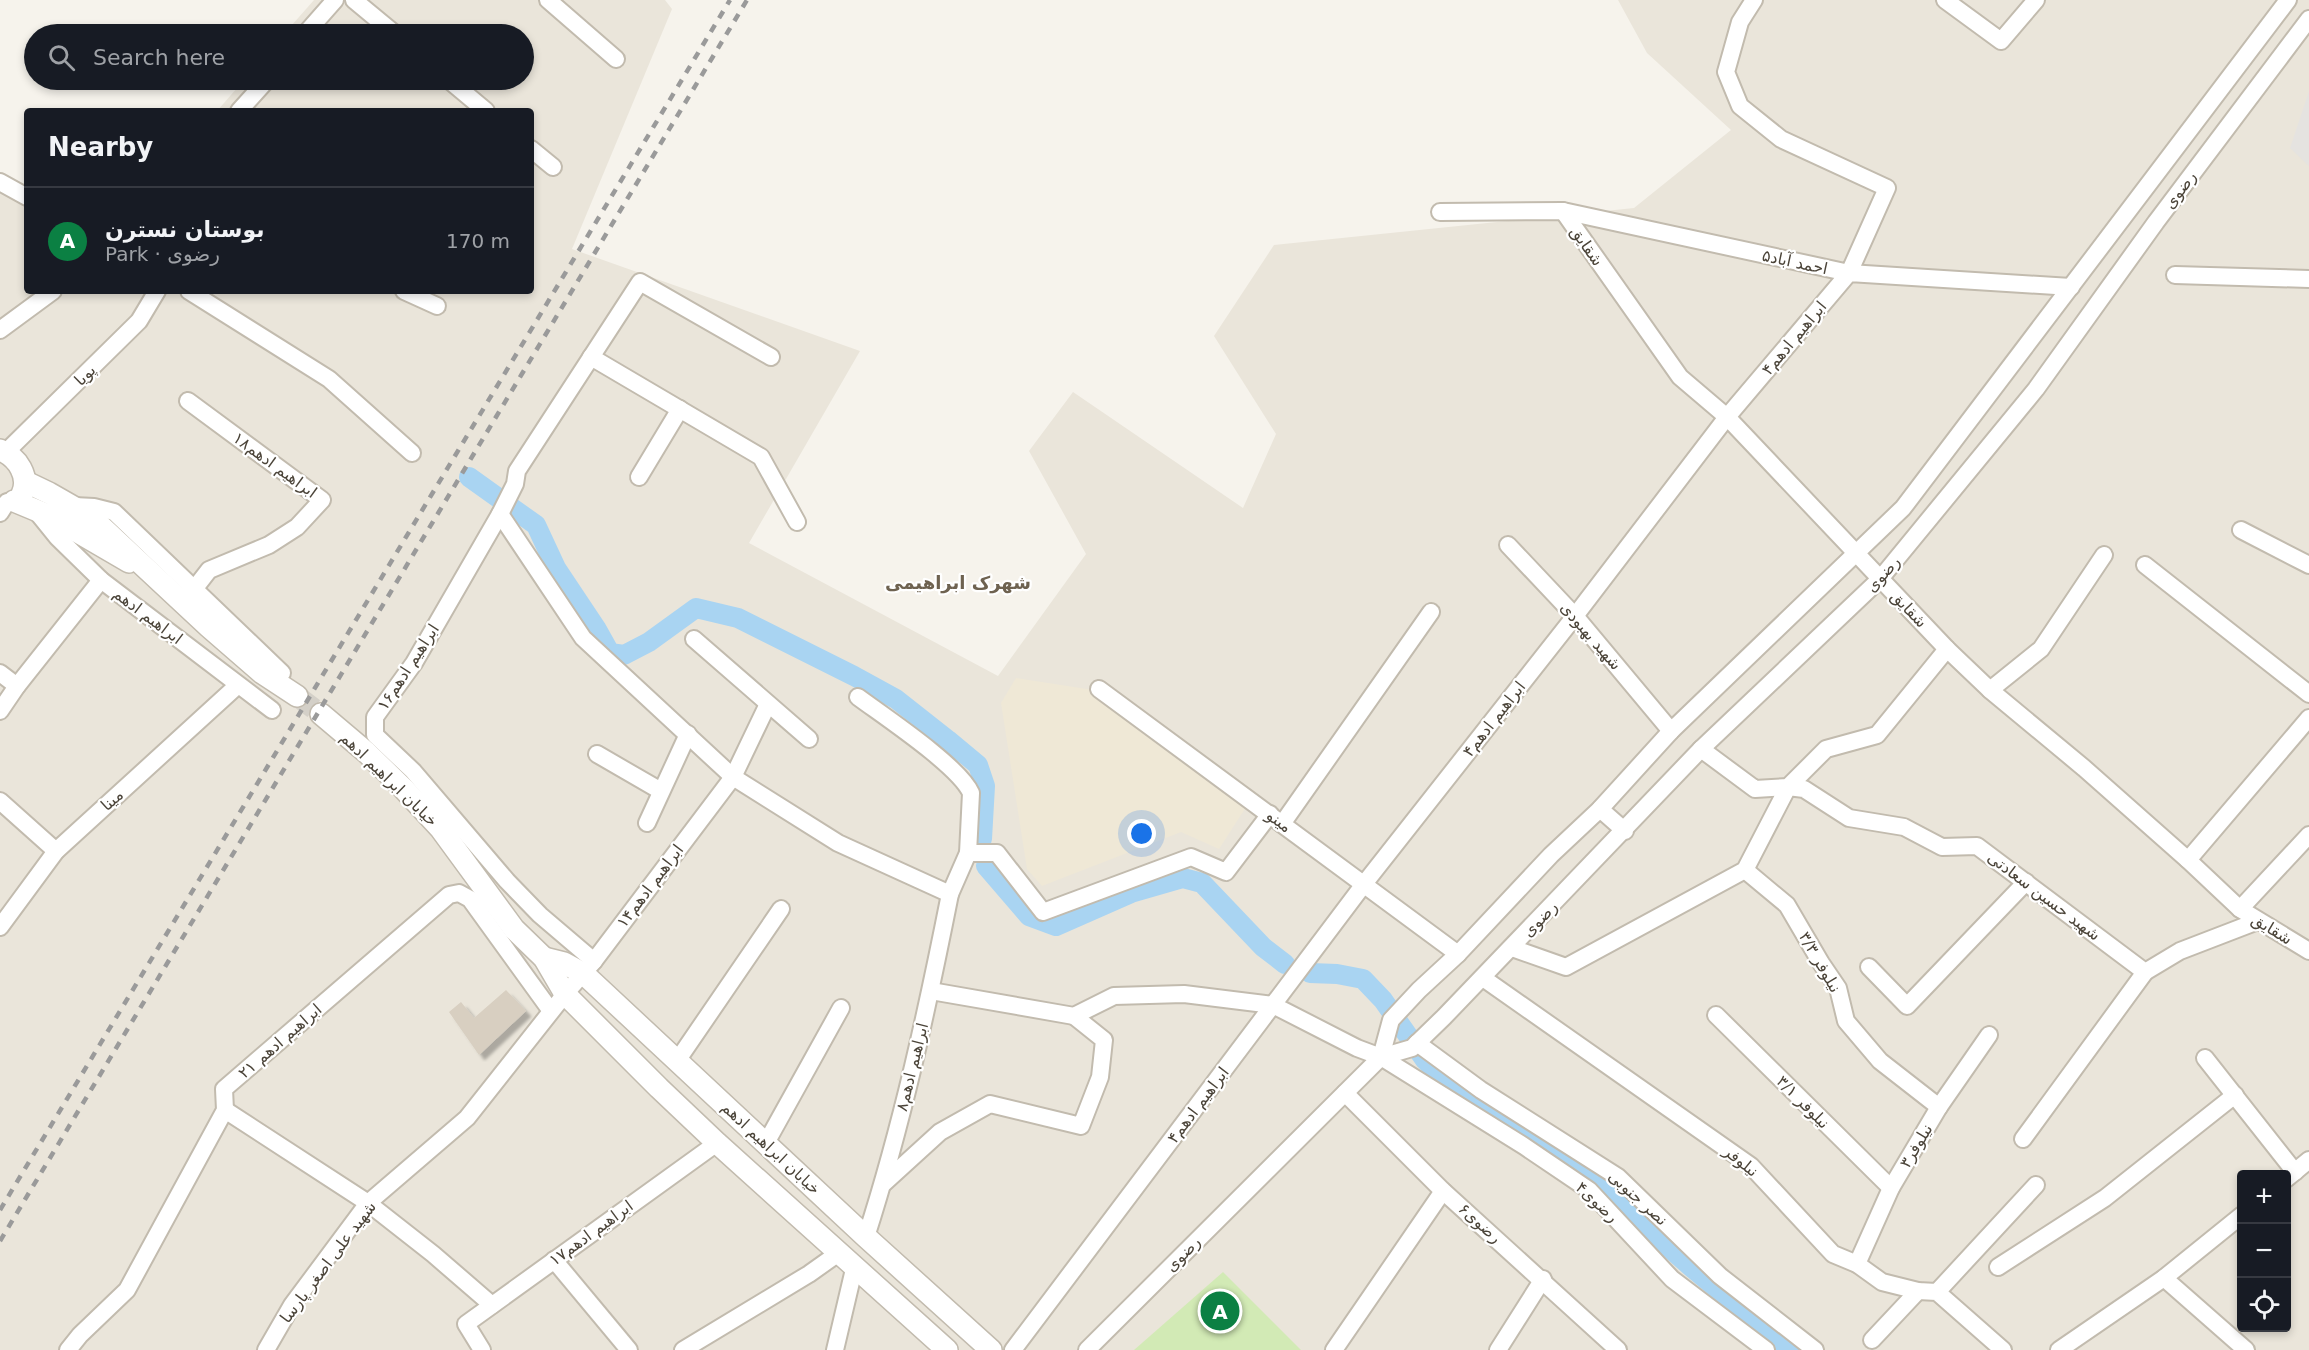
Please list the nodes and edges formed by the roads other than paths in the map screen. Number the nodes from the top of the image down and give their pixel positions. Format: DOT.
graph roads {
  1 [pos="335,0"];
  2 [pos="354,0"];
  3 [pos="548,0"];
  4 [pos="1754,0"];
  5 [pos="1945,0"];
  6 [pos="2036,0"];
  7 [pos="2288,0"];
  8 [pos="2309,19"];
  9 [pos="314,24"];
  10 [pos="383,24"];
  11 [pos="616,60"];
  12 [pos="258,90"];
  13 [pos="461,90"];
  14 [pos="242,108"];
  15 [pos="482,108"];
  16 [pos="534,151"];
  17 [pos="553,167"];
  18 [pos="0,182"];
  19 [pos="24,195"];
  20 [pos="1563,211"];
  21 [pos="1440,212"];
  22 [pos="1849,273"];
  23 [pos="2175,275"];
  24 [pos="2309,279"];
  25 [pos="2071,287"];
  26 [pos="49,294"];
  27 [pos="155,294"];
  28 [pos="194,294"];
  29 [pos="411,294"];
  30 [pos="437,306"];
  31 [pos="0,330"];
  32 [pos="591,357"];
  33 [pos="771,357"];
  34 [pos="188,401"];
  35 [pos="680,409"];
  36 [pos="1727,417"];
  37 [pos="3,451"];
  38 [pos="412,453"];
  39 [pos="639,477"];
  40 [pos="26,482"];
  41 [pos="5,504"];
  42 [pos="74,506"];
  43 [pos="35,510"];
  44 [pos="500,514"];
  45 [pos="797,522"];
  46 [pos="2241,530"];
  47 [pos="1508,545"];
  48 [pos="1856,554"];
  49 [pos="2104,555"];
  50 [pos="2145,565"];
  51 [pos="2309,565"];
  52 [pos="146,570"];
  53 [pos="1880,579"];
  54 [pos="101,580"];
  55 [pos="195,588"];
  56 [pos="1431,612"];
  57 [pos="1575,616"];
  58 [pos="694,639"];
  59 [pos="1947,649"];
  60 [pos="0,673"];
  61 [pos="282,673"];
  62 [pos="238,685"];
  63 [pos="17,686"];
  64 [pos="1099,689"];
  65 [pos="1990,690"];
  66 [pos="2309,694"];
  67 [pos="297,696"];
  68 [pos="858,697"];
  69 [pos="768,704"];
  70 [pos="272,710"];
  71 [pos="0,711"];
  72 [pos="321,714"];
  73 [pos="2309,718"];
  74 [pos="1671,731"];
  75 [pos="688,734"];
  76 [pos="808,739"];
  77 [pos="1701,749"];
  78 [pos="597,753"];
  79 [pos="733,777"];
  80 [pos="1788,787"];
  81 [pos="661,791"];
  82 [pos="0,801"];
  83 [pos="1600,809"];
  84 [pos="1276,819"];
  85 [pos="647,823"];
  86 [pos="1625,831"];
  87 [pos="2309,835"];
  88 [pos="56,851"];
  89 [pos="968,853"];
  90 [pos="2188,860"];
  91 [pos="1745,870"];
  92 [pos="2026,882"];
  93 [pos="1364,884"];
  94 [pos="950,894"];
  95 [pos="781,909"];
  96 [pos="2240,909"];
  97 [pos="2258,921"];
  98 [pos="0,927"];
  99 [pos="1512,948"];
  100 [pos="2309,951"];
  101 [pos="1458,954"];
  102 [pos="544,958"];
  103 [pos="1869,967"];
  104 [pos="589,968"];
  105 [pos="2145,972"];
  106 [pos="1483,978"];
  107 [pos="931,991"];
  108 [pos="565,993"];
  109 [pos="1273,1005"];
  110 [pos="841,1008"];
  111 [pos="551,1011"];
  112 [pos="1716,1015"];
  113 [pos="1074,1016"];
  114 [pos="1989,1035"];
  115 [pos="1417,1043"];
  116 [pos="1381,1057"];
  117 [pos="2205,1058"];
  118 [pos="677,1061"];
  119 [pos="1345,1093"];
  120 [pos="2235,1095"];
  121 [pos="1939,1107"];
  122 [pos="225,1110"];
  123 [pos="2023,1139"];
  124 [pos="717,1143"];
  125 [pos="766,1143"];
  126 [pos="2309,1161"];
  127 [pos="2288,1170"];
  128 [pos="2291,1175"];
  129 [pos="884,1183"];
  130 [pos="2036,1185"];
  131 [pos="1891,1188"];
  132 [pos="1443,1191"];
  133 [pos="368,1203"];
  134 [pos="2237,1218"];
  135 [pos="866,1237"];
  136 [pos="847,1259"];
  137 [pos="554,1260"];
  138 [pos="1857,1264"];
  139 [pos="1998,1267"];
  140 [pos="2164,1278"];
  141 [pos="1543,1280"];
  142 [pos="1918,1291"];
  143 [pos="1937,1292"];
  144 [pos="492,1305"];
  145 [pos="1872,1340"];
  146 [pos="1997,1345"];
  147 [pos="68,1350"];
  148 [pos="266,1350"];
  149 [pos="482,1350"];
  150 [pos="629,1350"];
  151 [pos="683,1350"];
  152 [pos="835,1350"];
  153 [pos="947,1350"];
  154 [pos="991,1350"];
  155 [pos="1013,1350"];
  156 [pos="1087,1350"];
  157 [pos="1334,1350"];
  158 [pos="1498,1350"];
  159 [pos="1618,1350"];
  160 [pos="1766,1350"];
  161 [pos="1815,1350"];
  162 [pos="2059,1350"];
  163 [pos="2246,1350"];
  1 -- 9 [label="street"];
  2 -- 10 [label="street"];
  3 -- 11 [label="street"];
  4 -- 22 [label="street, احمد آباد۵"];
  5 -- 6 [label="street"];
  7 -- 25 [label="street, رضوی"];
  8 -- 53 [label="street, رضوی"];
  12 -- 14 [label="street"];
  13 -- 15 [label="street"];
  16 -- 17 [label="street"];
  18 -- 19 [label="street"];
  20 -- 21 [label="street, احمد آباد۵"];
  20 -- 22 [label="street, احمد آباد۵"];
  20 -- 36 [label="street, شقایق"];
  22 -- 25 [label="street"];
  22 -- 36 [label="street, ابراهیم ادهم۴"];
  23 -- 24 [label="street"];
  25 -- 48 [label="street, رضوی"];
  26 -- 31 [label="street"];
  27 -- 37 [label="street, پویا"];
  28 -- 38 [label="street"];
  29 -- 30 [label="street"];
  32 -- 33 [label="street, ابراهیم ادهم۱۶"];
  32 -- 35 [label="street"];
  32 -- 44 [label="street, ابراهیم ادهم۱۶"];
  34 -- 55 [label="street, ابراهیم ادهم۱۸"];
  35 -- 39 [label="street"];
  35 -- 45 [label="street"];
  36 -- 48 [label="street, شقایق"];
  36 -- 57 [label="street, ابراهیم ادهم۴"];
  37 -- 40 [label="street"];
  40 -- 41 [label="street"];
  40 -- 42 [label="street"];
  41 -- 43 [label="street"];
  42 -- 52 [label="street"];
  42 -- 55 [label="street"];
  43 -- 52 [label="street"];
  43 -- 54 [label="street, ابراهیم ادهم"];
  44 -- 75 [label="street"];
  44 -- 104 [label="street, ابراهیم ادهم۱۶"];
  46 -- 51 [label="street"];
  47 -- 57 [label="street, شهید بهبودی"];
  48 -- 53 [label="street, شقایق"];
  48 -- 74 [label="street, رضوی"];
  49 -- 65 [label="street"];
  50 -- 66 [label="street"];
  52 -- 67 [label="street"];
  53 -- 59 [label="street, شقایق"];
  53 -- 77 [label="street, رضوی"];
  54 -- 62 [label="street, ابراهیم ادهم"];
  54 -- 63 [label="street"];
  55 -- 61 [label="street"];
  56 -- 84 [label="street"];
  57 -- 74 [label="street, شهید بهبودی"];
  57 -- 93 [label="street, ابراهیم ادهم۴"];
  58 -- 69 [label="street"];
  59 -- 65 [label="street, شقایق"];
  59 -- 80 [label="street"];
  60 -- 63 [label="street"];
  62 -- 70 [label="street, ابراهیم ادهم"];
  62 -- 88 [label="street, مینا"];
  63 -- 71 [label="street"];
  64 -- 84 [label="street, مینو"];
  65 -- 90 [label="street, شقایق"];
  68 -- 89 [label="street"];
  69 -- 76 [label="street"];
  69 -- 79 [label="street, ابراهیم ادهم۱۴"];
  72 -- 102 [label="street, خیابان ابراهیم ادهم"];
  73 -- 90 [label="street"];
  74 -- 83 [label="street, رضوی"];
  75 -- 79 [label="street"];
  75 -- 81 [label="street"];
  77 -- 80 [label="street"];
  77 -- 86 [label="street, رضوی"];
  78 -- 81 [label="street"];
  79 -- 94 [label="street"];
  79 -- 104 [label="street, ابراهیم ادهم۱۴"];
  80 -- 91 [label="street"];
  80 -- 92 [label="street, شهید حسین سعادتی"];
  81 -- 85 [label="street"];
  82 -- 88 [label="street"];
  83 -- 86 [label="street"];
  83 -- 101 [label="street, رضوی"];
  84 -- 89 [label="street"];
  84 -- 93 [label="street, مینو"];
  86 -- 99 [label="street, رضوی"];
  87 -- 96 [label="street"];
  88 -- 98 [label="street, مینا"];
  89 -- 94 [label="street, ابراهیم ادهم۸"];
  90 -- 96 [label="street, شقایق"];
  91 -- 99 [label="street"];
  91 -- 121 [label="street, نیلوفر ۳/۳"];
  92 -- 103 [label="street"];
  92 -- 105 [label="street, شهید حسین سعادتی"];
  93 -- 101 [label="street, مینو"];
  93 -- 109 [label="street, ابراهیم ادهم۴"];
  94 -- 107 [label="street, ابراهیم ادهم۸"];
  95 -- 118 [label="street"];
  96 -- 97 [label="street, شقایق"];
  97 -- 100 [label="street, شقایق"];
  97 -- 105 [label="street"];
  99 -- 106 [label="street, رضوی"];
  101 -- 116 [label="street, رضوی"];
  102 -- 104 [label="street, خیابان ابراهیم ادهم"];
  102 -- 108 [label="street, خیابان ابراهیم ادهم"];
  104 -- 108 [label="street, ابراهیم ادهم۱۴"];
  104 -- 118 [label="street, خیابان ابراهیم ادهم"];
  105 -- 123 [label="street"];
  106 -- 115 [label="street, رضوی"];
  106 -- 138 [label="street, نیلوفر"];
  107 -- 113 [label="street"];
  107 -- 129 [label="street, ابراهیم ادهم۸"];
  108 -- 111 [label="street, شهید علی اصغر پارسا"];
  108 -- 124 [label="street, خیابان ابراهیم ادهم"];
  109 -- 113 [label="street"];
  109 -- 116 [label="street, رضوی۴"];
  109 -- 155 [label="street, ابراهیم ادهم۴"];
  110 -- 125 [label="street"];
  111 -- 122 [label="street, ابراهیم ادهم ۲۱"];
  111 -- 133 [label="street, شهید علی اصغر پارسا"];
  112 -- 131 [label="street, نیلوفر ۳/۱"];
  113 -- 129 [label="street"];
  114 -- 121 [label="street, نیلوفر۳"];
  115 -- 116 [label="street, رضوی"];
  115 -- 161 [label="street, نصر جنوبی"];
  116 -- 119 [label="street, رضوی"];
  116 -- 160 [label="street, رضوی۴"];
  117 -- 120 [label="street"];
  118 -- 125 [label="street, خیابان ابراهیم ادهم"];
  119 -- 132 [label="street, رضوی۶"];
  119 -- 156 [label="street, رضوی"];
  120 -- 127 [label="street"];
  120 -- 139 [label="street"];
  121 -- 131 [label="street, نیلوفر۳"];
  122 -- 133 [label="street"];
  122 -- 147 [label="street, ابراهیم ادهم ۲۱"];
  124 -- 136 [label="street, خیابان ابراهیم ادهم"];
  124 -- 137 [label="street, ابراهیم ادهم۱۷"];
  125 -- 135 [label="street, خیابان ابراهیم ادهم"];
  126 -- 128 [label="street"];
  129 -- 135 [label="street, ابراهیم ادهم۸"];
  130 -- 143 [label="street"];
  131 -- 138 [label="street, نیلوفر۳"];
  132 -- 141 [label="street, رضوی۶"];
  132 -- 157 [label="street"];
  133 -- 144 [label="street"];
  133 -- 148 [label="street, شهید علی اصغر پارسا"];
  134 -- 140 [label="street"];
  135 -- 154 [label="street, خیابان ابراهیم ادهم"];
  136 -- 151 [label="street"];
  136 -- 152 [label="street"];
  136 -- 153 [label="street, خیابان ابراهیم ادهم"];
  137 -- 144 [label="street, ابراهیم ادهم۱۷"];
  137 -- 150 [label="street"];
  138 -- 142 [label="street, نیلوفر"];
  140 -- 162 [label="street"];
  140 -- 163 [label="street"];
  141 -- 158 [label="street"];
  141 -- 159 [label="street, رضوی۶"];
  142 -- 143 [label="street, نیلوفر"];
  142 -- 145 [label="street"];
  143 -- 146 [label="street"];
  144 -- 149 [label="street, ابراهیم ادهم۱۷"];
}
